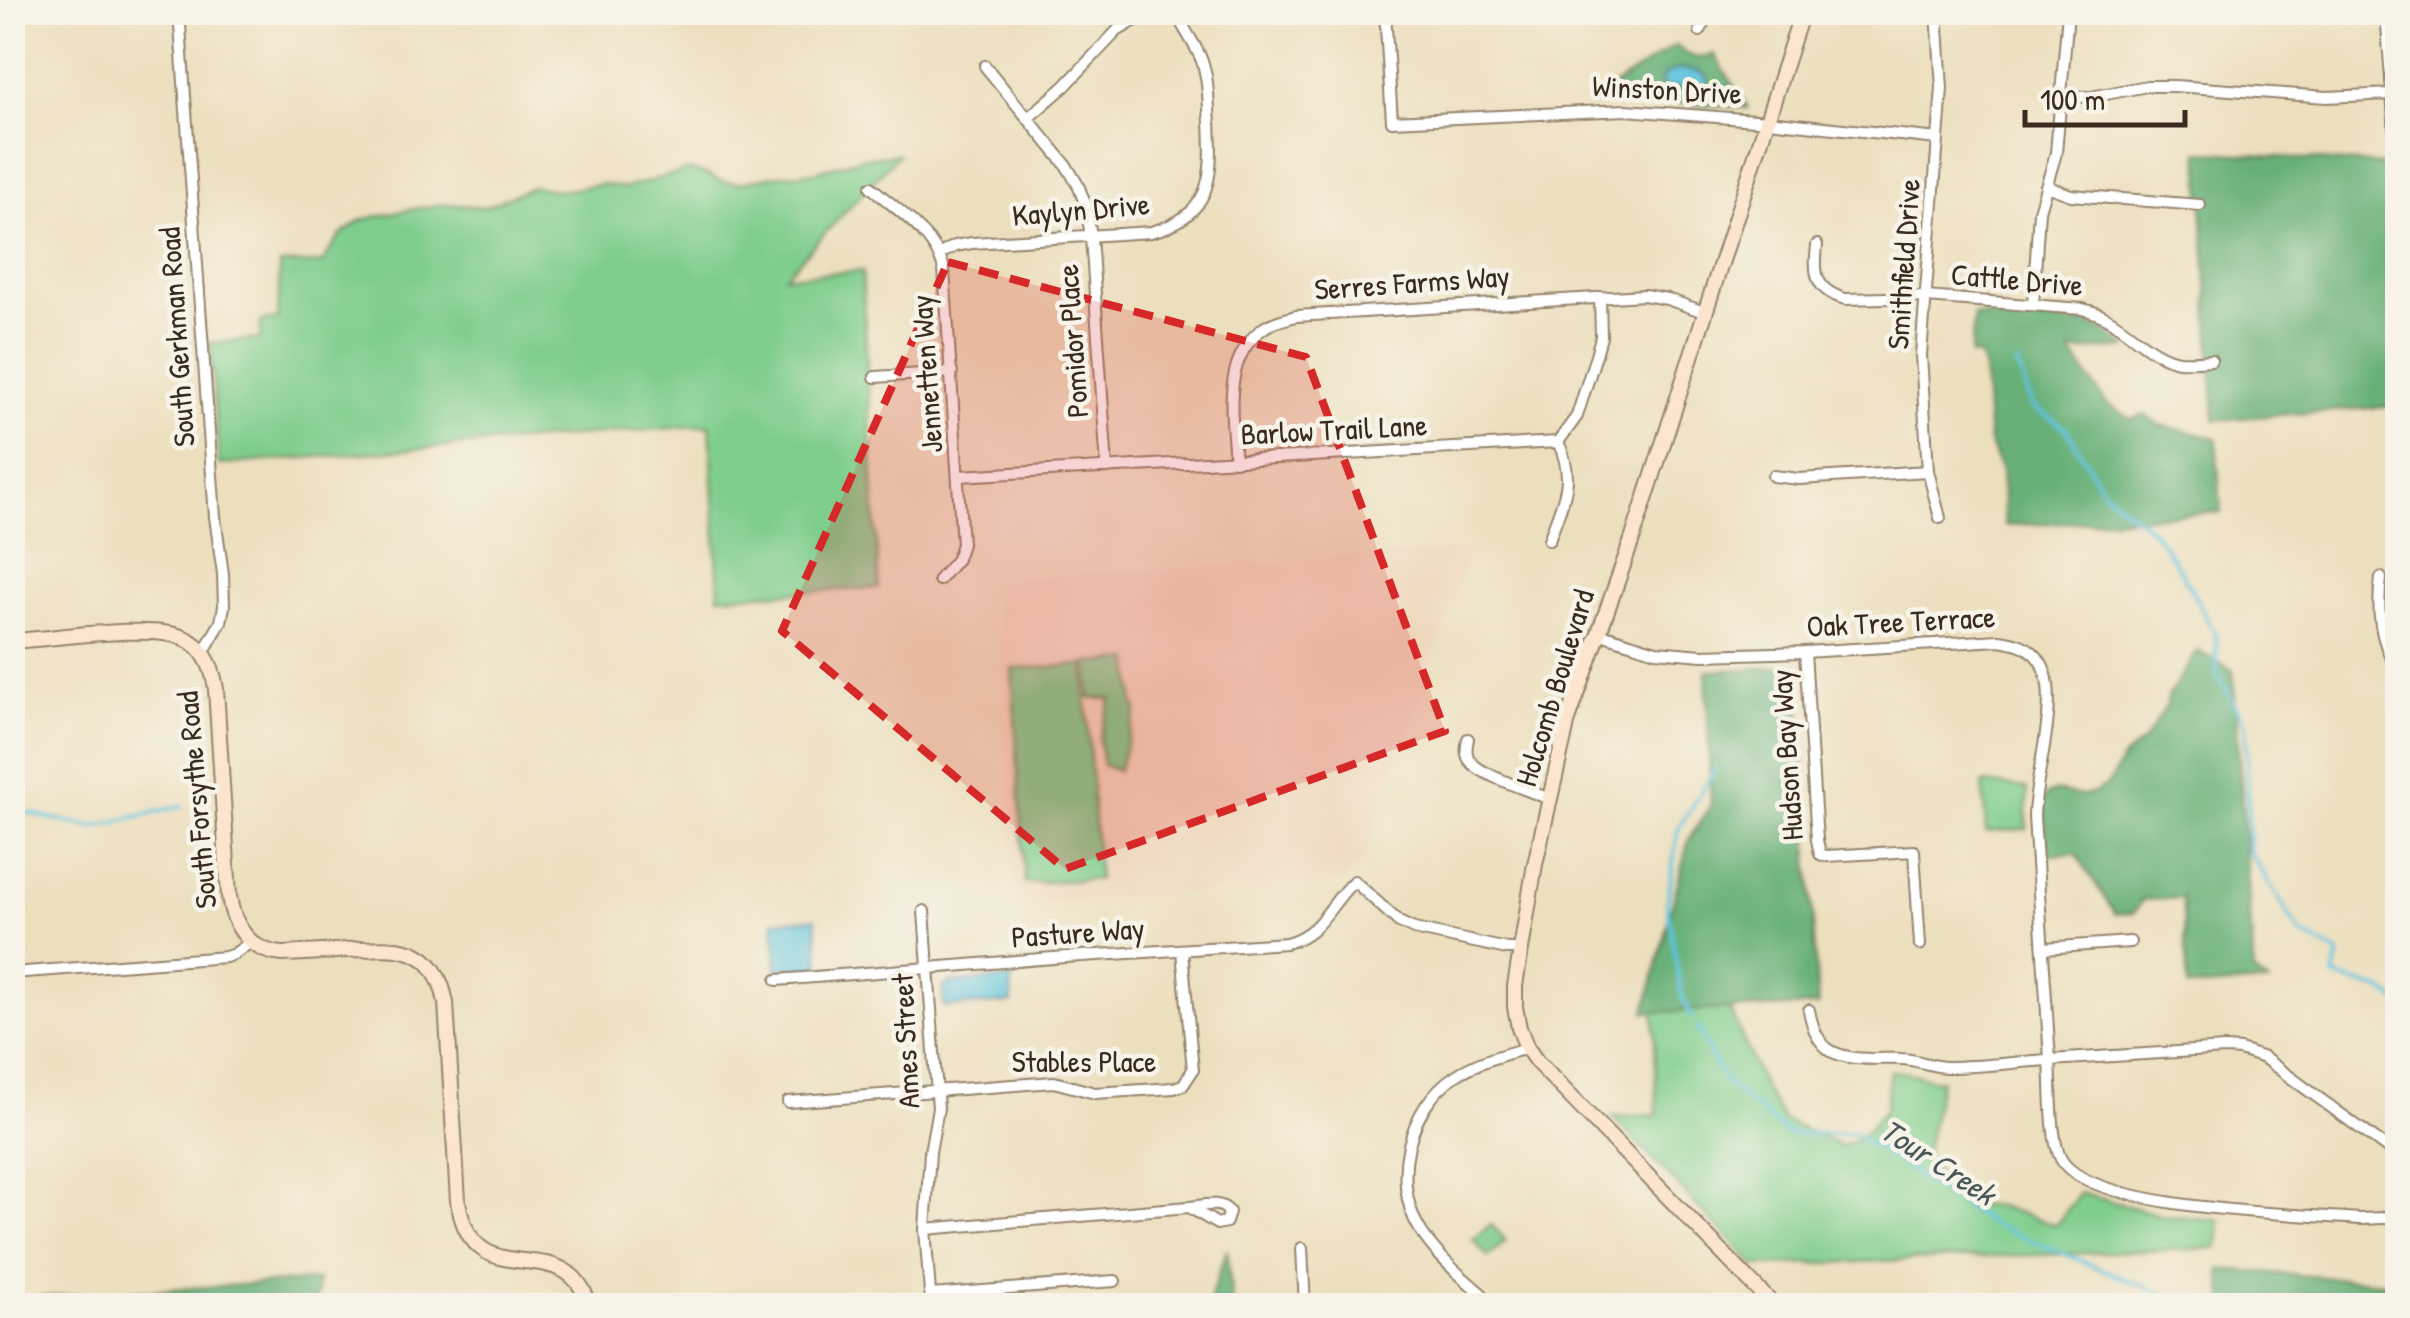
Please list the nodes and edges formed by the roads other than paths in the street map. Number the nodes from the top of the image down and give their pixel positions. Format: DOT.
graph roads {
  1 [pos="179,12"];
  2 [pos="1162,12"];
  3 [pos="1176,12"];
  4 [pos="1385,12"];
  5 [pos="1709,12"];
  6 [pos="1802,12"];
  7 [pos="1936,12"];
  8 [pos="2068,12"];
  9 [pos="2386,12"];
  10 [pos="1700,32"];
  11 [pos="985,66"];
  12 [pos="2392,94"];
  13 [pos="2061,96"];
  14 [pos="1028,118"];
  15 [pos="1768,120"];
  16 [pos="1938,139"];
  17 [pos="2397,161"];
  18 [pos="871,186"];
  19 [pos="2046,186"];
  20 [pos="2200,205"];
  21 [pos="1091,236"];
  22 [pos="1817,245"];
  23 [pos="940,254"];
  24 [pos="1600,297"];
  25 [pos="1926,297"];
  26 [pos="2033,305"];
  27 [pos="1707,314"];
  28 [pos="2210,360"];
  29 [pos="952,372"];
  30 [pos="875,377"];
  31 [pos="1558,442"];
  32 [pos="1234,460"];
  33 [pos="1107,468"];
  34 [pos="1928,470"];
  35 [pos="958,476"];
  36 [pos="1773,476"];
  37 [pos="1940,518"];
  38 [pos="1549,540"];
  39 [pos="2381,578"];
  40 [pos="938,580"];
  41 [pos="1598,633"];
  42 [pos="12,641"];
  43 [pos="1805,652"];
  44 [pos="203,653"];
  45 [pos="2398,669"];
  46 [pos="1468,739"];
  47 [pos="1549,799"];
  48 [pos="924,910"];
  49 [pos="252,942"];
  50 [pos="2130,942"];
  51 [pos="1920,945"];
  52 [pos="2044,948"];
  53 [pos="1521,949"];
  54 [pos="1182,952"];
  55 [pos="928,970"];
  56 [pos="12,973"];
  57 [pos="777,980"];
  58 [pos="1809,1010"];
  59 [pos="1527,1048"];
  60 [pos="2050,1060"];
  61 [pos="937,1092"];
  62 [pos="788,1102"];
  63 [pos="2398,1156"];
  64 [pos="1189,1207"];
  65 [pos="2398,1214"];
  66 [pos="925,1229"];
  67 [pos="1302,1248"];
  68 [pos="1115,1281"];
  69 [pos="931,1300"];
  70 [pos="589,1306"];
  71 [pos="1305,1306"];
  72 [pos="1495,1306"];
  73 [pos="1774,1306"];
  1 -- 44 [label="street, South Gerkman Road"];
  2 -- 14 [label="street"];
  3 -- 21 [label="street, Kaylyn Drive"];
  4 -- 15 [label="street, Winston Drive"];
  5 -- 10 [label="street"];
  6 -- 15 [label="street, Holcomb Boulevard"];
  7 -- 16 [label="street, Smithfield Drive"];
  8 -- 13 [label="street"];
  9 -- 12 [label="street"];
  11 -- 14 [label="street, Pomidor Place"];
  12 -- 13 [label="street"];
  12 -- 17 [label="street"];
  13 -- 19 [label="street"];
  14 -- 21 [label="street, Pomidor Place"];
  15 -- 16 [label="street, Winston Drive"];
  15 -- 27 [label="street, Holcomb Boulevard"];
  16 -- 25 [label="street, Smithfield Drive"];
  18 -- 23 [label="street, Jennetten Way"];
  19 -- 20 [label="street"];
  19 -- 26 [label="street"];
  21 -- 23 [label="street, Kaylyn Drive"];
  21 -- 33 [label="street, Pomidor Place"];
  22 -- 25 [label="street, Cattle Drive"];
  23 -- 29 [label="street, Jennetten Way"];
  24 -- 27 [label="street, Serres Farms Way"];
  24 -- 31 [label="street"];
  24 -- 32 [label="street, Serres Farms Way"];
  25 -- 26 [label="street, Cattle Drive"];
  25 -- 34 [label="street, Smithfield Drive"];
  26 -- 28 [label="street, Cattle Drive"];
  27 -- 41 [label="street, Holcomb Boulevard"];
  29 -- 30 [label="street"];
  29 -- 35 [label="street, Jennetten Way"];
  31 -- 32 [label="street, Barlow Trail Lane"];
  31 -- 38 [label="street"];
  32 -- 33 [label="street, Barlow Trail Lane"];
  33 -- 35 [label="street, Barlow Trail Lane"];
  34 -- 36 [label="street"];
  34 -- 37 [label="street, Smithfield Drive"];
  35 -- 40 [label="street, Jennetten Way"];
  39 -- 45 [label="street"];
  41 -- 43 [label="street, Oak Tree Terrace"];
  41 -- 47 [label="street, Holcomb Boulevard"];
  42 -- 44 [label="street, South Forsythe Road"];
  43 -- 51 [label="street, Hudson Bay Way"];
  43 -- 52 [label="street, Oak Tree Terrace"];
  44 -- 49 [label="street, South Forsythe Road"];
  46 -- 47 [label="street"];
  47 -- 53 [label="street, Holcomb Boulevard"];
  48 -- 55 [label="street, Ames Street"];
  49 -- 56 [label="street"];
  49 -- 70 [label="street, South Forsythe Road"];
  50 -- 52 [label="street"];
  52 -- 60 [label="street, Oak Tree Terrace"];
  53 -- 54 [label="street, Pasture Way"];
  53 -- 59 [label="street, Holcomb Boulevard"];
  54 -- 55 [label="street, Pasture Way"];
  54 -- 61 [label="street, Stables Place"];
  55 -- 57 [label="street, Pasture Way"];
  55 -- 61 [label="street, Ames Street"];
  58 -- 60 [label="street"];
  59 -- 72 [label="street"];
  59 -- 73 [label="street, Holcomb Boulevard"];
  60 -- 63 [label="street"];
  60 -- 65 [label="street, Oak Tree Terrace"];
  61 -- 62 [label="street, Stables Place"];
  61 -- 66 [label="street, Ames Street"];
  64 -- 66 [label="street"];
  66 -- 69 [label="street, Ames Street"];
  67 -- 71 [label="street"];
  68 -- 69 [label="street"];
}
